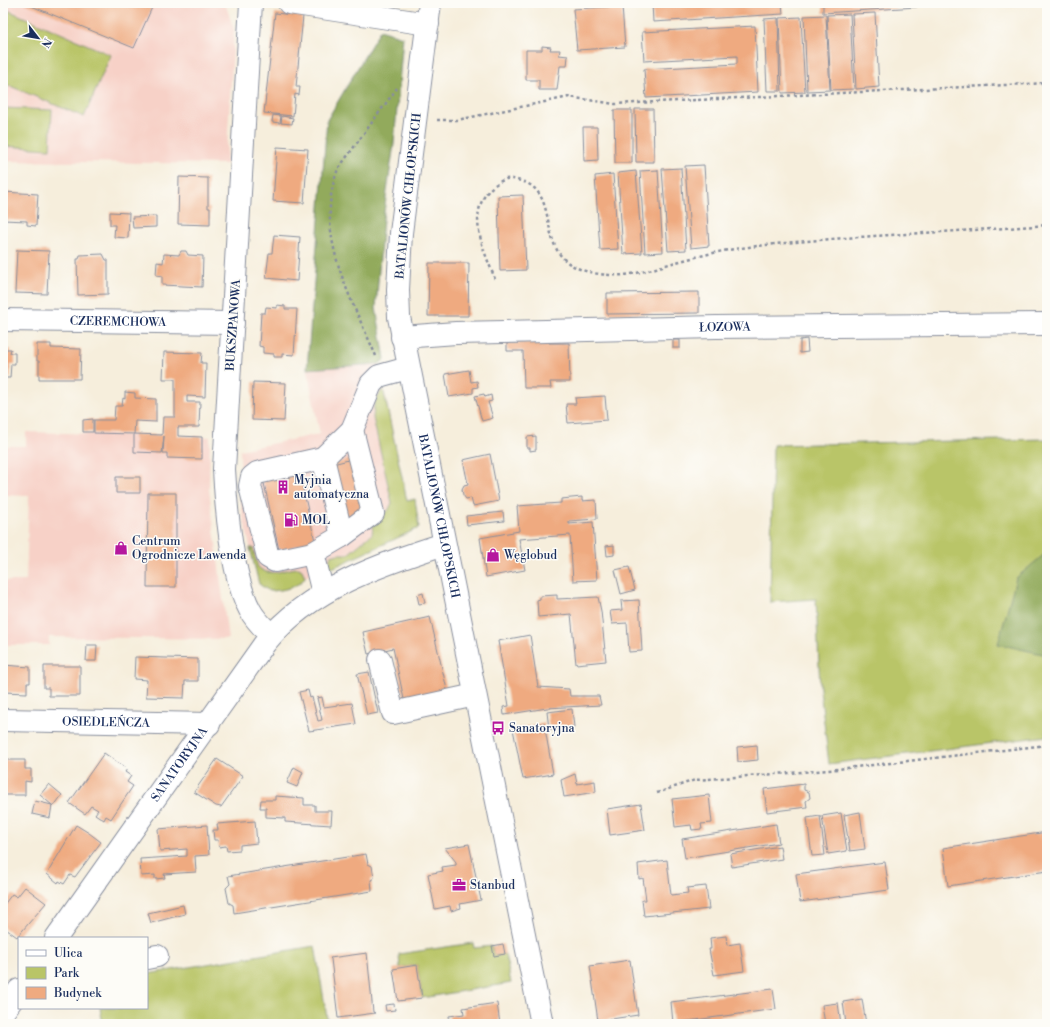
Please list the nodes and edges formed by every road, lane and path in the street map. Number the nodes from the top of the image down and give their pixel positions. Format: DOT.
graph roads {
  1 [pos="250,3"];
  2 [pos="288,3"];
  3 [pos="429,13"];
  4 [pos="422,65"];
  5 [pos="1047,83"];
  6 [pos="415,118"];
  7 [pos="1047,225"];
  8 [pos="495,279"];
  9 [pos="3,320"];
  10 [pos="232,323"];
  11 [pos="1047,324"];
  12 [pos="402,337"];
  13 [pos="408,368"];
  14 [pos="384,375"];
  15 [pos="352,430"];
  16 [pos="323,458"];
  17 [pos="342,536"];
  18 [pos="444,544"];
  19 [pos="313,553"];
  20 [pos="323,593"];
  21 [pos="271,636"];
  22 [pos="380,660"];
  23 [pos="475,695"];
  24 [pos="3,720"];
  25 [pos="209,724"];
  26 [pos="1047,744"];
  27 [pos="657,793"];
  28 [pos="57,937"];
  29 [pos="18,991"];
  30 [pos="3,1012"];
  31 [pos="542,1024"];
  1 -- 10 [label="street, BUKSZPANOWA"];
  2 -- 3 [label="street"];
  3 -- 4 [label="street, BATALIONÓW CHŁOPSKICH"];
  4 -- 6 [label="street, BATALIONÓW CHŁOPSKICH"];
  4 -- 14 [label="path"];
  5 -- 6 [label="path"];
  6 -- 12 [label="street, BATALIONÓW CHŁOPSKICH"];
  7 -- 8 [label="path"];
  9 -- 10 [label="street, CZEREMCHOWA"];
  10 -- 21 [label="street, BUKSZPANOWA"];
  11 -- 12 [label="street, ŁOZOWA"];
  12 -- 13 [label="street, BATALIONÓW CHŁOPSKICH"];
  13 -- 14 [label="street"];
  13 -- 18 [label="street, BATALIONÓW CHŁOPSKICH"];
  14 -- 15 [label="street"];
  15 -- 16 [label="street"];
  15 -- 17 [label="street"];
  16 -- 17 [label="street"];
  16 -- 19 [label="street"];
  17 -- 19 [label="street"];
  18 -- 20 [label="street, SANATORYJNA"];
  18 -- 23 [label="street, BATALIONÓW CHŁOPSKICH"];
  19 -- 20 [label="street"];
  20 -- 21 [label="street, SANATORYJNA"];
  21 -- 25 [label="street, SANATORYJNA"];
  22 -- 23 [label="street"];
  23 -- 31 [label="street, BATALIONÓW CHŁOPSKICH"];
  24 -- 25 [label="street, OSIEDLEŃCZA"];
  25 -- 28 [label="street, SANATORYJNA"];
  26 -- 27 [label="path"];
  29 -- 30 [label="street"];
}
